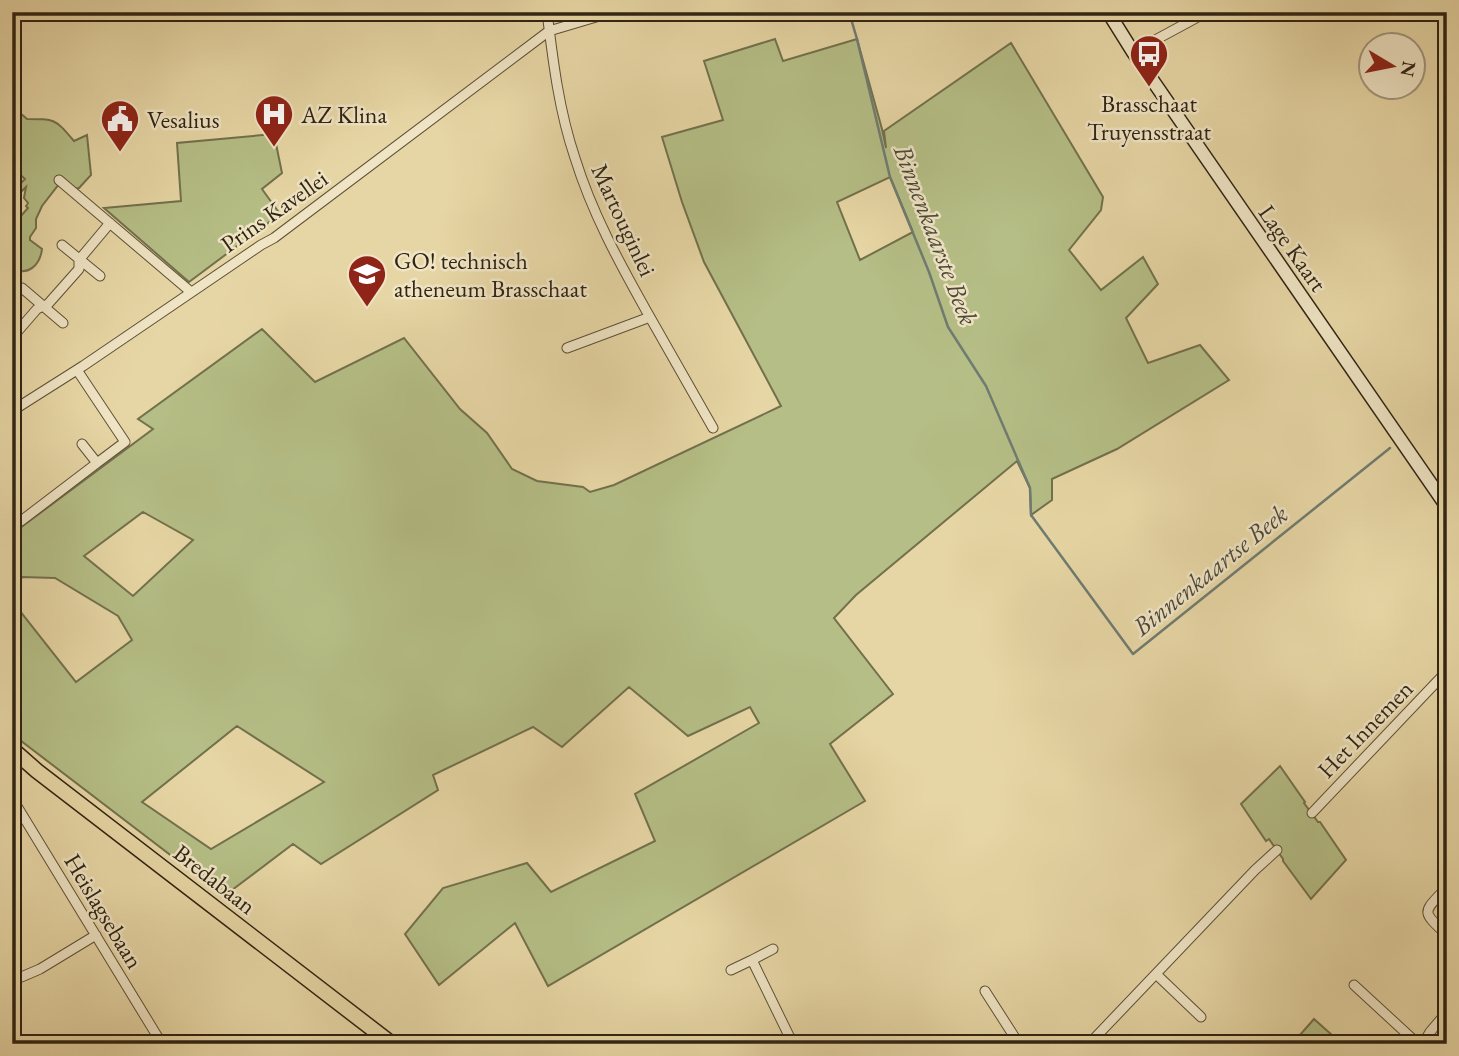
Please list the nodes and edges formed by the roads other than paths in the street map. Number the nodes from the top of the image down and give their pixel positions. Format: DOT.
graph roads {
  1 [pos="547,12"];
  2 [pos="613,12"];
  3 [pos="1108,12"];
  4 [pos="1196,18"];
  5 [pos="549,31"];
  6 [pos="1133,52"];
  7 [pos="59,180"];
  8 [pos="110,223"];
  9 [pos="62,245"];
  10 [pos="79,260"];
  11 [pos="100,276"];
  12 [pos="22,288"];
  13 [pos="191,292"];
  14 [pos="43,306"];
  15 [pos="650,317"];
  16 [pos="63,323"];
  17 [pos="18,332"];
  18 [pos="567,348"];
  19 [pos="77,370"];
  20 [pos="12,411"];
  21 [pos="713,428"];
  22 [pos="82,444"];
  23 [pos="97,463"];
  24 [pos="1447,506"];
  25 [pos="12,513"];
  26 [pos="1447,671"];
  27 [pos="12,749"];
  28 [pos="12,798"];
  29 [pos="1312,813"];
  30 [pos="1277,850"];
  31 [pos="1447,887"];
  32 [pos="96,935"];
  33 [pos="1447,935"];
  34 [pos="773,949"];
  35 [pos="752,960"];
  36 [pos="731,970"];
  37 [pos="1156,974"];
  38 [pos="12,981"];
  39 [pos="1354,985"];
  40 [pos="985,991"];
  41 [pos="1447,1012"];
  42 [pos="1201,1017"];
  43 [pos="162,1044"];
  44 [pos="392,1044"];
  45 [pos="793,1044"];
  46 [pos="1018,1044"];
  47 [pos="1089,1044"];
  48 [pos="1421,1044"];
  1 -- 5 [label="street, Martouginlei"];
  2 -- 5 [label="street"];
  3 -- 6 [label="street, Lage Kaart"];
  4 -- 6 [label="street"];
  5 -- 13 [label="street, Prins Kavellei"];
  5 -- 15 [label="street, Martouginlei"];
  6 -- 24 [label="street, Lage Kaart"];
  7 -- 8 [label="street"];
  8 -- 10 [label="street"];
  8 -- 13 [label="street"];
  9 -- 10 [label="street"];
  10 -- 11 [label="street"];
  10 -- 14 [label="street"];
  12 -- 14 [label="street"];
  13 -- 19 [label="street, Prins Kavellei"];
  14 -- 16 [label="street"];
  14 -- 17 [label="street"];
  15 -- 18 [label="street"];
  15 -- 21 [label="street, Martouginlei"];
  19 -- 20 [label="street, Prins Kavellei"];
  19 -- 23 [label="street"];
  22 -- 23 [label="street"];
  23 -- 25 [label="street"];
  26 -- 29 [label="street, Het Innemen"];
  27 -- 44 [label="main road, Bredabaan"];
  28 -- 32 [label="street, Heislagsebaan"];
  30 -- 37 [label="street"];
  31 -- 33 [label="street"];
  32 -- 38 [label="street"];
  32 -- 43 [label="street, Heislagsebaan"];
  34 -- 35 [label="street"];
  35 -- 36 [label="street"];
  35 -- 45 [label="street"];
  37 -- 42 [label="street"];
  37 -- 47 [label="street"];
  39 -- 48 [label="street"];
  40 -- 46 [label="street"];
  41 -- 48 [label="street"];
}
